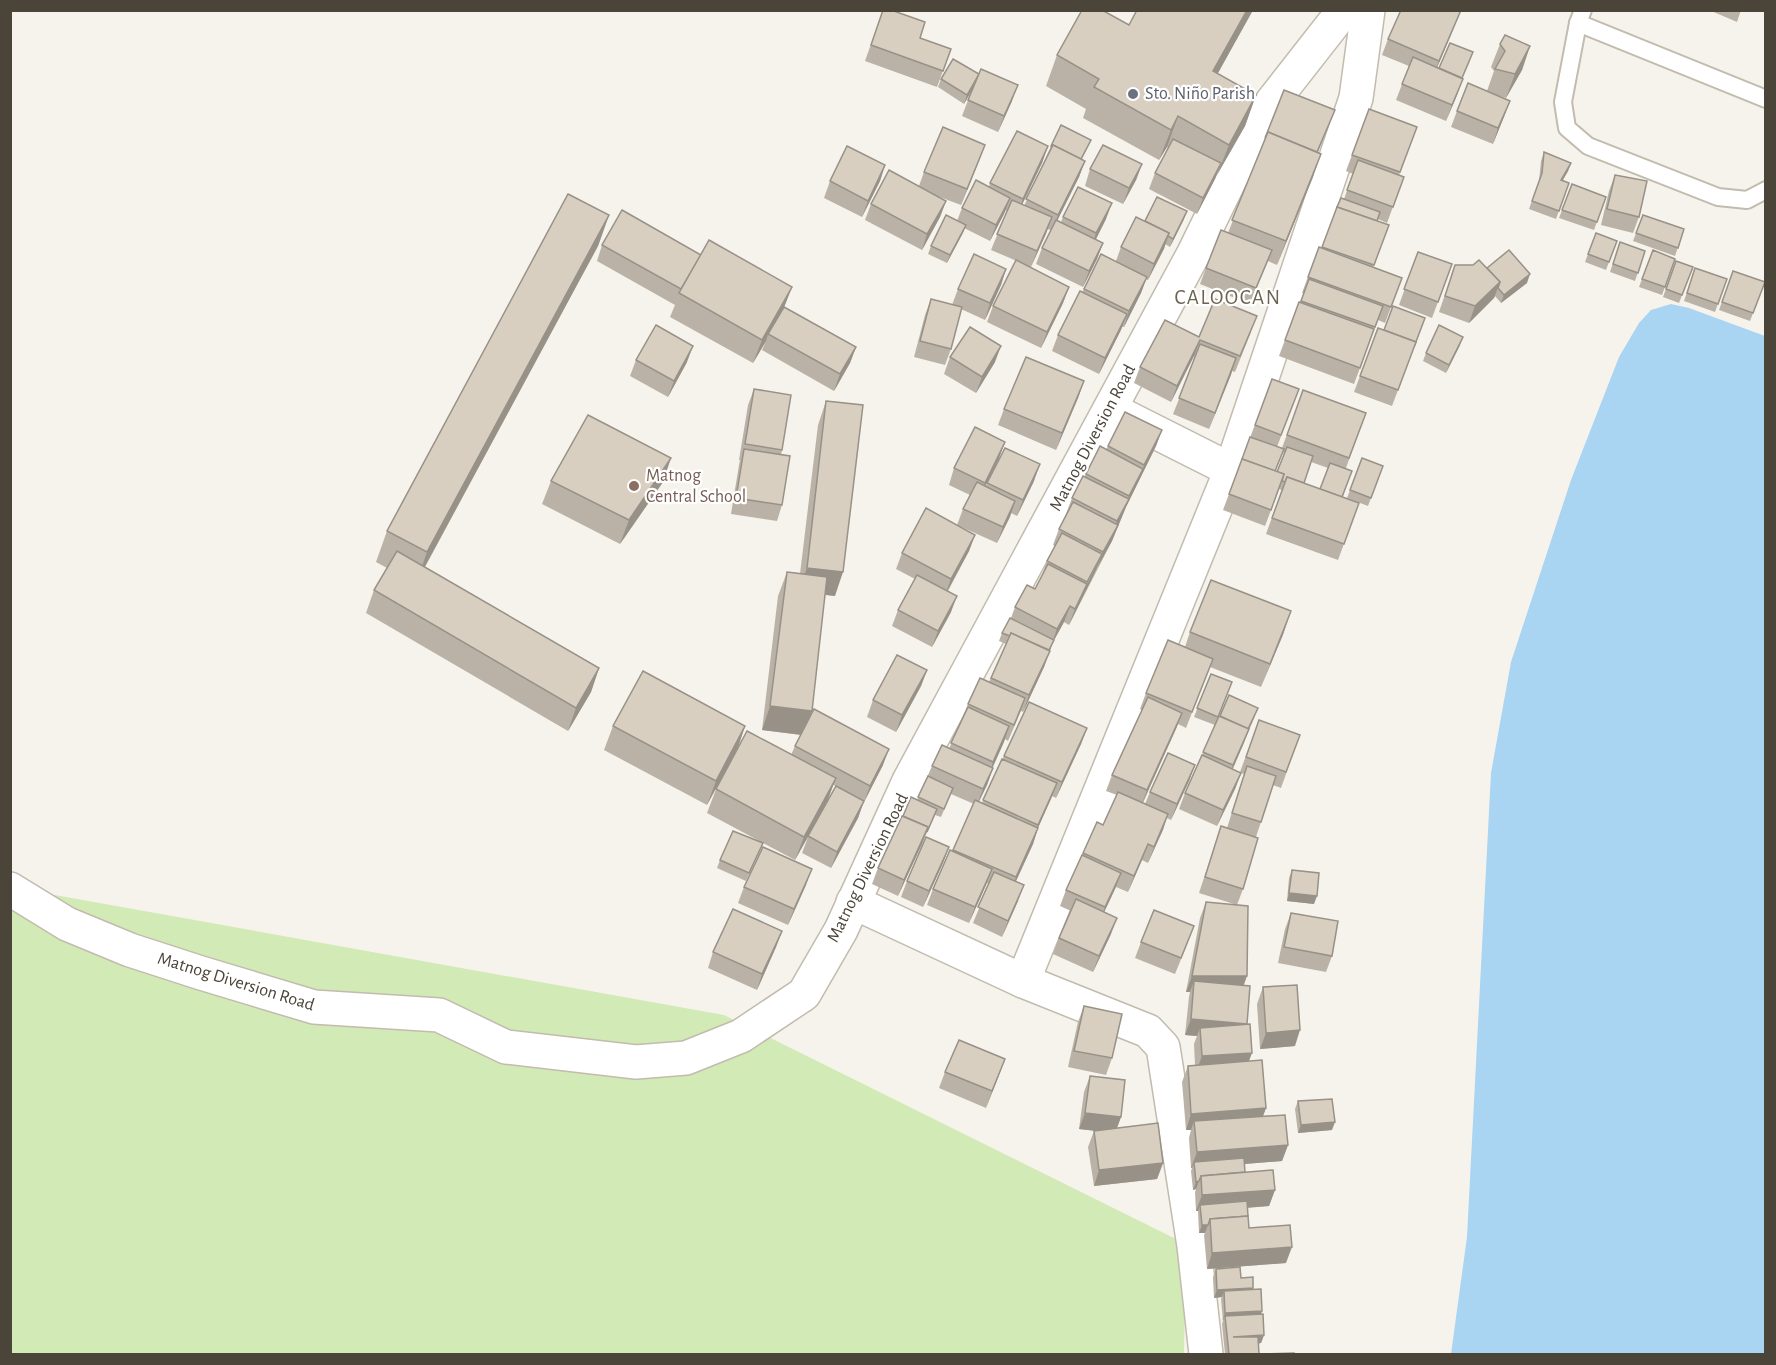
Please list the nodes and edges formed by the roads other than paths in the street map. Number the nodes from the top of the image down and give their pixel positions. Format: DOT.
graph roads {
  1 [pos="1344,10"];
  2 [pos="1368,10"];
  3 [pos="1581,17"];
  4 [pos="1766,99"];
  5 [pos="1766,190"];
  6 [pos="1108,408"];
  7 [pos="1231,470"];
  8 [pos="10,890"];
  9 [pos="853,902"];
  10 [pos="1023,981"];
  11 [pos="1206,1354"];
  1 -- 6 [label="street, Matnog Diversion Road"];
  2 -- 7 [label="street"];
  3 -- 4 [label="lane"];
  3 -- 5 [label="lane"];
  6 -- 7 [label="street"];
  6 -- 9 [label="street, Matnog Diversion Road"];
  7 -- 10 [label="street"];
  8 -- 9 [label="street, Matnog Diversion Road"];
  9 -- 10 [label="street"];
  10 -- 11 [label="street"];
}
